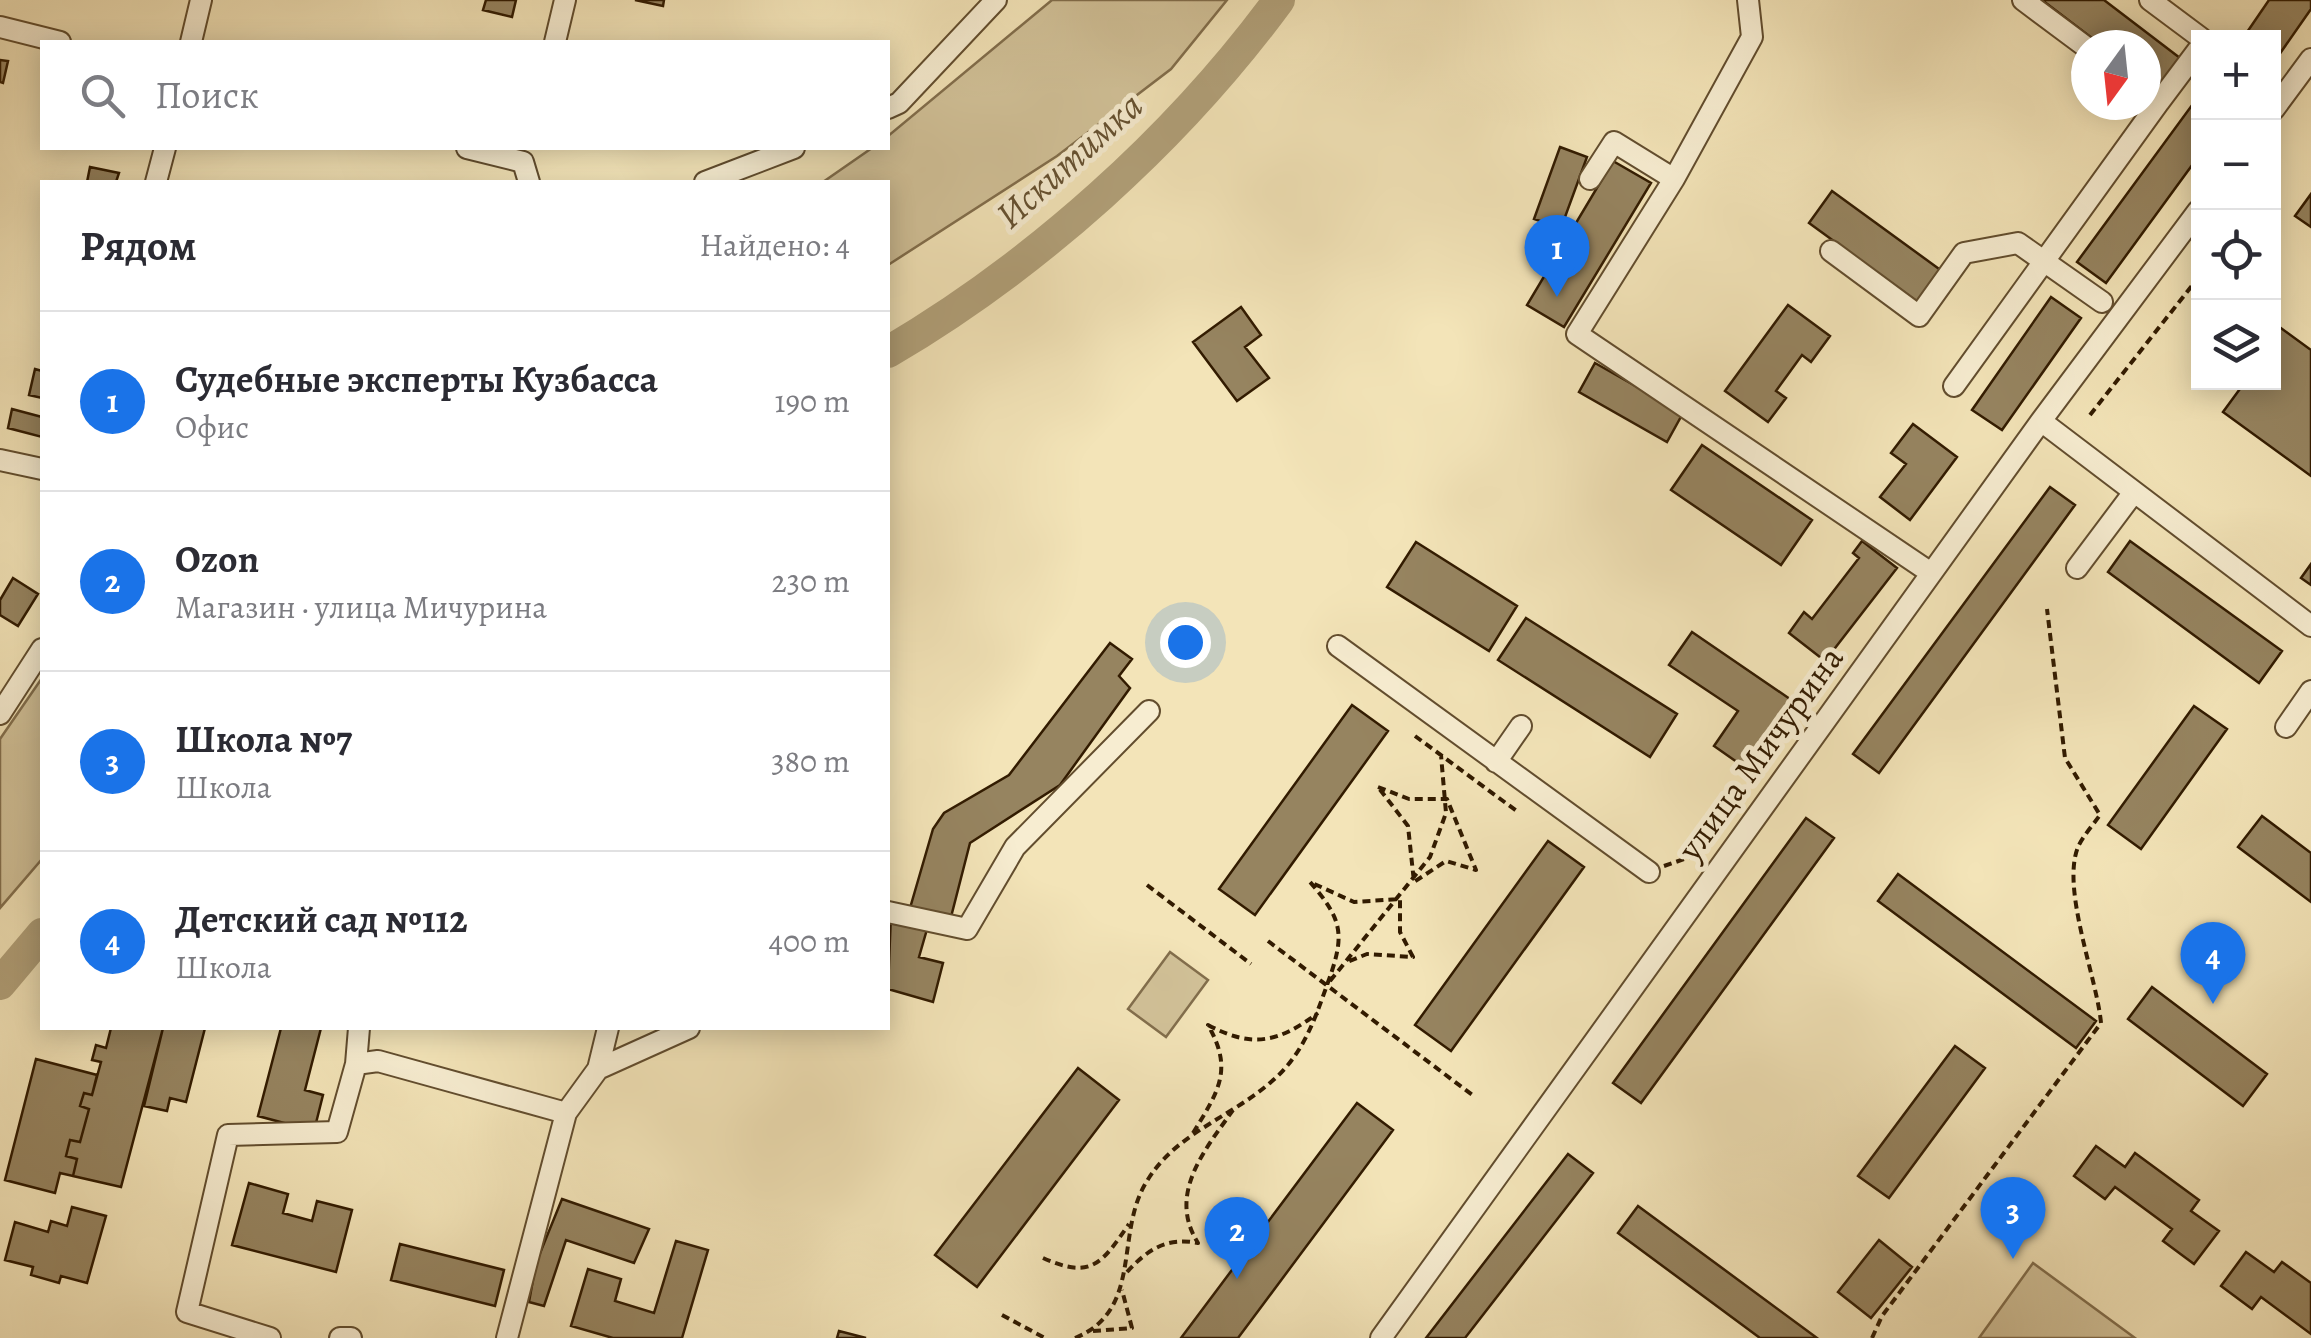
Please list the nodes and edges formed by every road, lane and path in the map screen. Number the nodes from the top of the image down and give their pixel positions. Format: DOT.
graph roads {
  1 [pos="201,0"];
  2 [pos="565,0"];
  3 [pos="996,0"];
  4 [pos="1748,0"];
  5 [pos="2023,0"];
  6 [pos="2150,0"];
  7 [pos="0,27"];
  8 [pos="2191,31"];
  9 [pos="2071,36"];
  10 [pos="52,40"];
  11 [pos="192,40"];
  12 [pos="555,40"];
  13 [pos="2191,57"];
  14 [pos="2311,59"];
  15 [pos="2161,88"];
  16 [pos="2281,93"];
  17 [pos="890,107"];
  18 [pos="2136,120"];
  19 [pos="164,150"];
  20 [pos="472,150"];
  21 [pos="789,150"];
  22 [pos="526,172"];
  23 [pos="1590,179"];
  24 [pos="1674,179"];
  25 [pos="157,180"];
  26 [pos="710,180"];
  27 [pos="2191,220"];
  28 [pos="1831,252"];
  29 [pos="2042,260"];
  30 [pos="2191,287"];
  31 [pos="2102,302"];
  32 [pos="1954,386"];
  33 [pos="2090,415"];
  34 [pos="2041,421"];
  35 [pos="0,460"];
  36 [pos="40,469"];
  37 [pos="2134,492"];
  38 [pos="2077,568"];
  39 [pos="1931,573"];
  40 [pos="2046,610"];
  41 [pos="2311,626"];
  42 [pos="1338,646"];
  43 [pos="40,652"];
  44 [pos="2311,691"];
  45 [pos="1149,711"];
  46 [pos="0,714"];
  47 [pos="1521,726"];
  48 [pos="2286,728"];
  49 [pos="1415,736"];
  50 [pos="1441,755"];
  51 [pos="1496,762"];
  52 [pos="1446,798"];
  53 [pos="1518,812"];
  54 [pos="1692,856"];
  55 [pos="1649,872"];
  56 [pos="1414,882"];
  57 [pos="1147,885"];
  58 [pos="1400,899"];
  59 [pos="890,912"];
  60 [pos="1268,941"];
  61 [pos="1347,962"];
  62 [pos="1251,964"];
  63 [pos="1327,985"];
  64 [pos="1318,1013"];
  65 [pos="359,1030"];
  66 [pos="608,1030"];
  67 [pos="685,1030"];
  68 [pos="356,1064"];
  69 [pos="598,1069"];
  70 [pos="1474,1098"];
  71 [pos="1236,1106"];
  72 [pos="566,1114"];
  73 [pos="1192,1134"];
  74 [pos="1132,1220"];
  75 [pos="1043,1258"];
  76 [pos="1125,1275"];
  77 [pos="1122,1290"];
  78 [pos="1002,1315"];
  79 [pos="1093,1330"];
  80 [pos="1030,1333"];
  81 [pos="270,1338"];
  82 [pos="507,1338"];
  83 [pos="1037,1338"];
  84 [pos="1045,1338"];
  85 [pos="1075,1338"];
  86 [pos="1381,1338"];
  87 [pos="1872,1338"];
  1 -- 11 [label="street"];
  2 -- 12 [label="street"];
  3 -- 17 [label="street"];
  4 -- 24 [label="street"];
  5 -- 9 [label="street"];
  6 -- 8 [label="street"];
  7 -- 10 [label="street"];
  13 -- 15 [label="street"];
  14 -- 16 [label="street"];
  18 -- 29 [label="street"];
  19 -- 25 [label="street"];
  20 -- 22 [label="street"];
  21 -- 26 [label="street"];
  23 -- 24 [label="street"];
  24 -- 39 [label="street"];
  27 -- 34 [label="street, улица Мичурина"];
  28 -- 29 [label="street"];
  29 -- 31 [label="street"];
  29 -- 32 [label="street"];
  30 -- 33 [label="path"];
  34 -- 37 [label="street"];
  34 -- 39 [label="street, улица Мичурина"];
  35 -- 36 [label="street"];
  37 -- 38 [label="street"];
  37 -- 41 [label="street"];
  39 -- 86 [label="street, улица Мичурина"];
  40 -- 87 [label="path"];
  42 -- 51 [label="street"];
  43 -- 46 [label="street"];
  44 -- 48 [label="street"];
  45 -- 59 [label="street"];
  47 -- 51 [label="street"];
  49 -- 50 [label="path"];
  50 -- 52 [label="path"];
  50 -- 53 [label="path"];
  51 -- 55 [label="street"];
  52 -- 56 [label="path"];
  52 -- 56 [label="path"];
  52 -- 56 [label="path"];
  54 -- 55 [label="path"];
  56 -- 58 [label="path"];
  57 -- 62 [label="path"];
  58 -- 61 [label="path"];
  58 -- 61 [label="path"];
  58 -- 63 [label="path"];
  60 -- 63 [label="path"];
  61 -- 63 [label="path"];
  63 -- 64 [label="path"];
  63 -- 70 [label="path"];
  64 -- 71 [label="path"];
  64 -- 73 [label="path"];
  65 -- 68 [label="street"];
  66 -- 69 [label="street"];
  67 -- 69 [label="street"];
  68 -- 72 [label="street"];
  68 -- 81 [label="street"];
  69 -- 72 [label="street"];
  71 -- 73 [label="path"];
  71 -- 76 [label="path"];
  72 -- 82 [label="street"];
  73 -- 74 [label="path"];
  74 -- 75 [label="path"];
  74 -- 76 [label="path"];
  76 -- 77 [label="path"];
  77 -- 79 [label="path"];
  77 -- 79 [label="path"];
  78 -- 80 [label="path"];
  79 -- 85 [label="path"];
  80 -- 83 [label="path"];
  80 -- 84 [label="path"];
}
